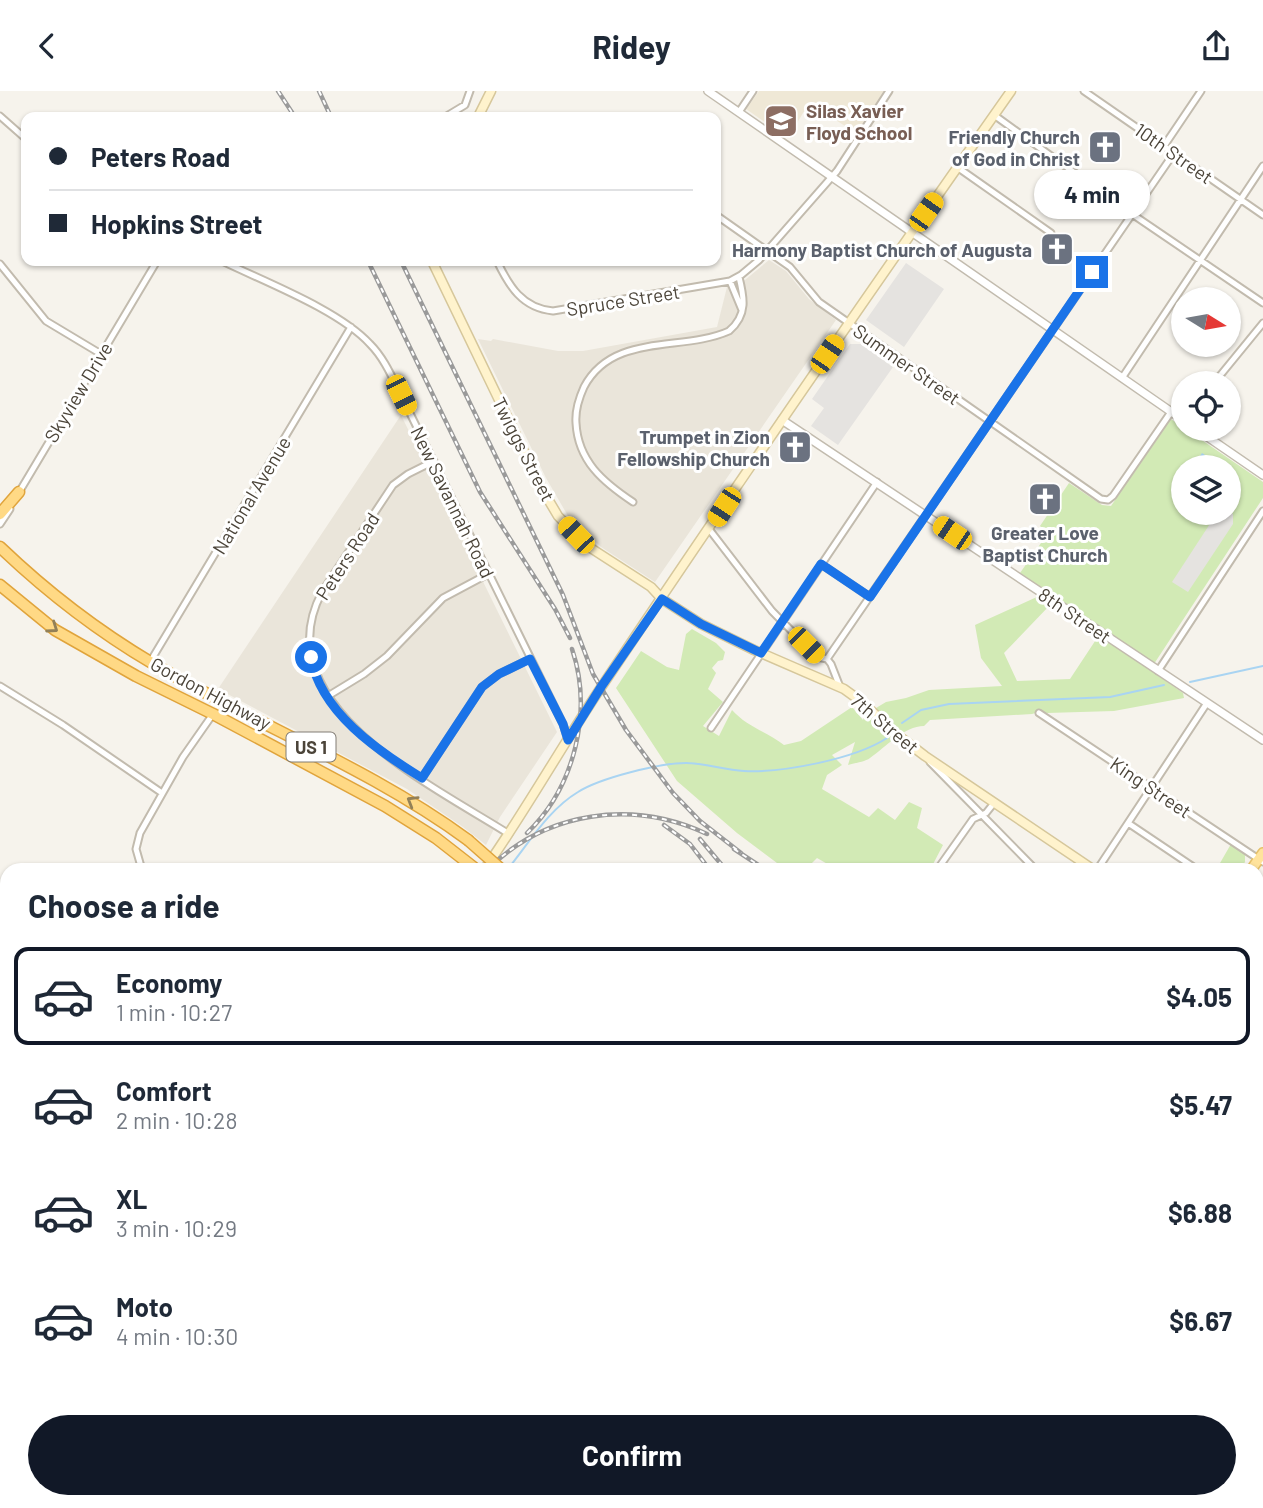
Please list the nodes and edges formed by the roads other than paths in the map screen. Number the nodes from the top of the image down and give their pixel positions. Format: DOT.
graph roads {
  1 [pos="470,91"];
  2 [pos="491,91"];
  3 [pos="708,91"];
  4 [pos="753,91"];
  5 [pos="890,91"];
  6 [pos="1011,91"];
  7 [pos="1084,91"];
  8 [pos="1201,91"];
  9 [pos="454,112"];
  10 [pos="480,112"];
  11 [pos="739,112"];
  12 [pos="0,115"];
  13 [pos="994,115"];
  14 [pos="21,134"];
  15 [pos="1164,146"];
  16 [pos="1174,153"];
  17 [pos="1263,166"];
  18 [pos="957,167"];
  19 [pos="832,177"];
  20 [pos="1241,199"];
  21 [pos="1132,214"];
  22 [pos="1263,215"];
  23 [pos="721,218"];
  24 [pos="912,233"];
  25 [pos="1051,233"];
  26 [pos="768,251"];
  27 [pos="1200,260"];
  28 [pos="0,264"];
  29 [pos="154,266"];
  30 [pos="232,266"];
  31 [pos="434,266"];
  32 [pos="500,266"];
  33 [pos="739,277"];
  34 [pos="730,281"];
  35 [pos="1263,303"];
  36 [pos="743,311"];
  37 [pos="848,323"];
  38 [pos="1263,323"];
  39 [pos="351,327"];
  40 [pos="1053,330"];
  41 [pos="101,353"];
  42 [pos="1224,371"];
  43 [pos="1122,378"];
  44 [pos="1171,412"];
  45 [pos="782,420"];
  46 [pos="990,422"];
  47 [pos="1213,441"];
  48 [pos="434,461"];
  49 [pos="1263,475"];
  50 [pos="877,482"];
  51 [pos="19,492"];
  52 [pos="633,502"];
  53 [pos="1263,511"];
  54 [pos="0,514"];
  55 [pos="926,515"];
  56 [pos="0,524"];
  57 [pos="709,529"];
  58 [pos="0,547"];
  59 [pos="821,564"];
  60 [pos="488,574"];
  61 [pos="0,585"];
  62 [pos="870,597"];
  63 [pos="662,599"];
  64 [pos="783,622"];
  65 [pos="761,653"];
  66 [pos="530,659"];
  67 [pos="827,659"];
  68 [pos="150,662"];
  69 [pos="1160,673"];
  70 [pos="0,686"];
  71 [pos="840,687"];
  72 [pos="328,696"];
  73 [pos="1207,703"];
  74 [pos="1039,713"];
  75 [pos="213,714"];
  76 [pos="711,728"];
  77 [pos="568,740"];
  78 [pos="1263,740"];
  79 [pos="925,757"];
  80 [pos="422,778"];
  81 [pos="1152,787"];
  82 [pos="162,793"];
  83 [pos="994,803"];
  84 [pos="981,815"];
  85 [pos="1128,823"];
  86 [pos="509,834"];
  87 [pos="1261,858"];
  88 [pos="139,863"];
  89 [pos="469,863"];
  90 [pos="489,863"];
  91 [pos="494,863"];
  92 [pos="942,863"];
  93 [pos="1028,863"];
  94 [pos="1085,863"];
  95 [pos="1101,863"];
  96 [pos="1188,863"];
  1 -- 9 [label="street"];
  2 -- 10 [label="main road"];
  3 -- 11 [label="street"];
  4 -- 11 [label="street"];
  5 -- 19 [label="street, Spruce Street"];
  6 -- 13 [label="main road"];
  7 -- 15 [label="street, 10th Street"];
  8 -- 15 [label="street"];
  11 -- 19 [label="street"];
  12 -- 14 [label="street"];
  13 -- 18 [label="main road"];
  13 -- 21 [label="street"];
  15 -- 16 [label="street, 10th Street"];
  16 -- 20 [label="street, 10th Street"];
  16 -- 21 [label="street"];
  17 -- 20 [label="street"];
  18 -- 24 [label="main road"];
  18 -- 25 [label="street"];
  19 -- 24 [label="street"];
  19 -- 26 [label="street, Spruce Street"];
  20 -- 22 [label="street, 10th Street"];
  20 -- 27 [label="street"];
  21 -- 27 [label="street"];
  21 -- 40 [label="street"];
  23 -- 26 [label="street, Summer Street"];
  24 -- 37 [label="main road"];
  24 -- 40 [label="street"];
  26 -- 33 [label="street, Spruce Street"];
  26 -- 37 [label="street, Summer Street"];
  27 -- 35 [label="street"];
  27 -- 43 [label="street"];
  28 -- 41 [label="street"];
  29 -- 41 [label="street, Skyview Drive"];
  30 -- 39 [label="street, New Savannah Road"];
  31 -- 63 [label="main road, Twiggs Street"];
  32 -- 34 [label="street, Spruce Street"];
  33 -- 34 [label="street, Spruce Street"];
  33 -- 36 [label="street"];
  34 -- 36 [label="street"];
  36 -- 52 [label="street"];
  37 -- 45 [label="main road"];
  37 -- 46 [label="street, Summer Street"];
  38 -- 42 [label="street"];
  39 -- 48 [label="street, New Savannah Road"];
  39 -- 68 [label="street, National Avenue"];
  40 -- 43 [label="street"];
  40 -- 46 [label="street"];
  41 -- 51 [label="street, Skyview Drive"];
  43 -- 44 [label="street"];
  44 -- 46 [label="street, Summer Street"];
  45 -- 50 [label="street, 8th Street"];
  45 -- 57 [label="main road"];
  46 -- 55 [label="street"];
  47 -- 49 [label="street"];
  48 -- 60 [label="street, New Savannah Road"];
  48 -- 72 [label="street, Peters Road"];
  50 -- 55 [label="street, 8th Street"];
  50 -- 59 [label="street"];
  51 -- 54 [label="highway"];
  51 -- 56 [label="street, Skyview Drive"];
  53 -- 69 [label="street"];
  55 -- 62 [label="street"];
  55 -- 69 [label="street, 8th Street"];
  57 -- 63 [label="main road"];
  57 -- 64 [label="street"];
  58 -- 68 [label="highway, Gordon Highway / US 1"];
  59 -- 62 [label="street"];
  59 -- 64 [label="street"];
  60 -- 66 [label="street, New Savannah Road"];
  60 -- 72 [label="street"];
  61 -- 75 [label="highway, Gordon Highway / US 1, one-way"];
  62 -- 67 [label="street"];
  63 -- 65 [label="main road, 7th Street"];
  63 -- 77 [label="main road"];
  64 -- 65 [label="street"];
  64 -- 67 [label="street"];
  65 -- 71 [label="main road, 7th Street"];
  65 -- 76 [label="street"];
  66 -- 77 [label="street, New Savannah Road"];
  66 -- 80 [label="street"];
  67 -- 71 [label="street"];
  91 -- 68 [label="highway, Gordon Highway / US 1, one-way, bridge"];
  69 -- 73 [label="street, 8th Street"];
  70 -- 82 [label="street"];
  71 -- 79 [label="main road, 7th Street"];
  72 -- 80 [label="street, Peters Road"];
  73 -- 78 [label="street, 8th Street"];
  73 -- 81 [label="street"];
  74 -- 81 [label="street, King Street"];
  75 -- 82 [label="street"];
  75 -- 89 [label="highway, Gordon Highway / US 1"];
  77 -- 86 [label="main road"];
  79 -- 83 [label="main road, 7th Street"];
  79 -- 84 [label="street"];
  80 -- 86 [label="street, Peters Road"];
  81 -- 85 [label="street"];
  81 -- 87 [label="street, King Street"];
  82 -- 88 [label="street"];
  83 -- 84 [label="street"];
  83 -- 94 [label="main road, 7th Street"];
  84 -- 92 [label="street"];
  84 -- 93 [label="street"];
  85 -- 95 [label="street"];
  85 -- 96 [label="street"];
  86 -- 90 [label="main road"];
}
